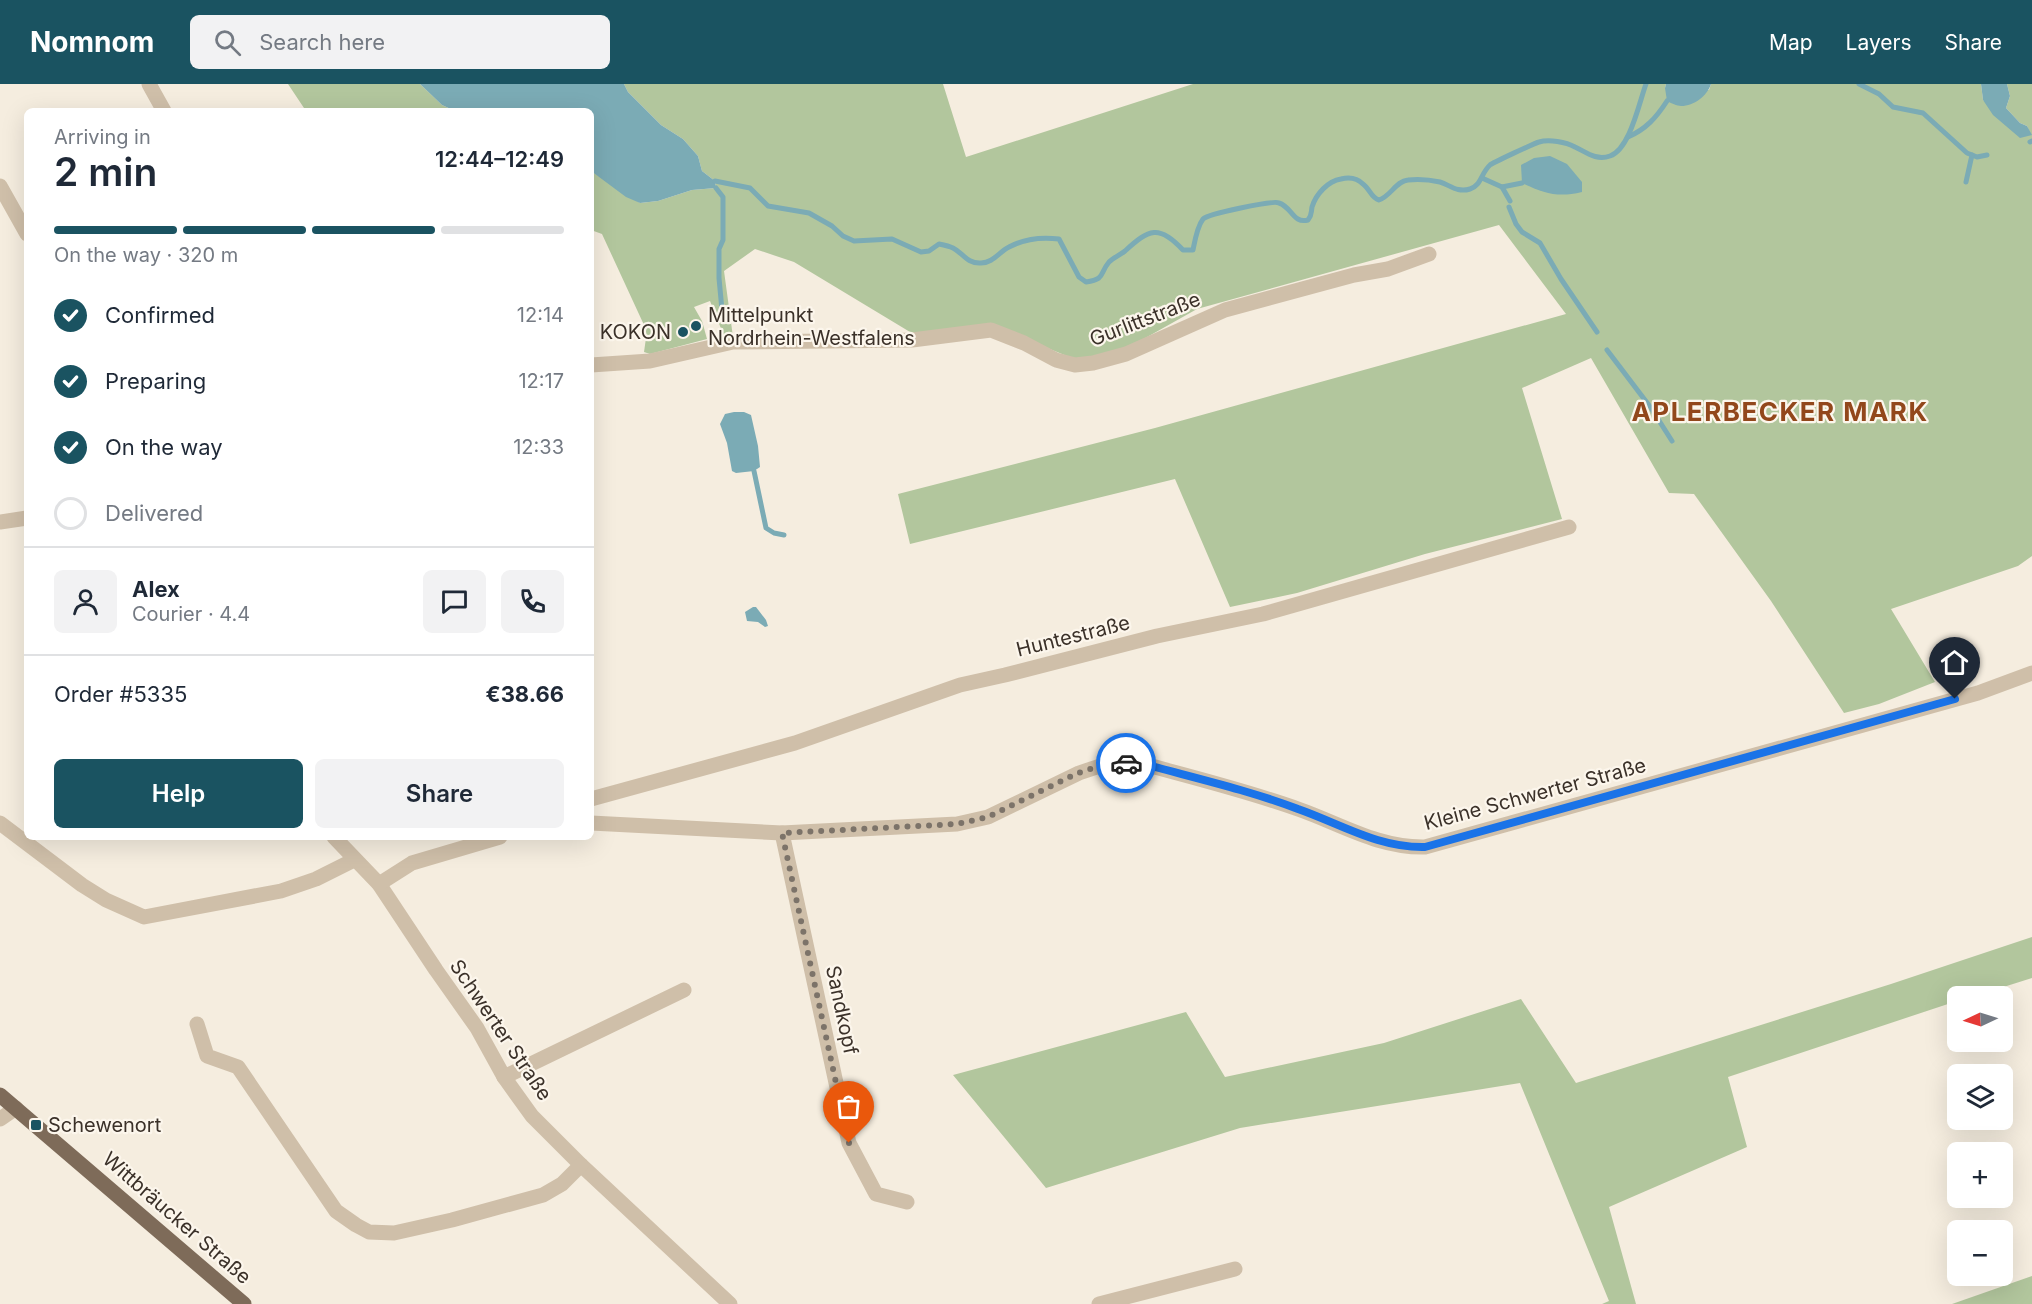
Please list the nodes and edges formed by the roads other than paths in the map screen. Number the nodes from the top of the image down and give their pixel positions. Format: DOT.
graph roads {
  1 [pos="149,84"];
  2 [pos="162,108"];
  3 [pos="0,186"];
  4 [pos="24,229"];
  5 [pos="1429,254"];
  6 [pos="594,365"];
  7 [pos="24,518"];
  8 [pos="0,522"];
  9 [pos="1569,527"];
  10 [pos="2032,673"];
  11 [pos="594,798"];
  12 [pos="0,823"];
  13 [pos="594,823"];
  14 [pos="782,833"];
  15 [pos="337,840"];
  16 [pos="490,840"];
  17 [pos="354,860"];
  18 [pos="379,884"];
  19 [pos="684,990"];
  20 [pos="197,1024"];
  21 [pos="504,1077"];
  22 [pos="0,1095"];
  23 [pos="16,1108"];
  24 [pos="0,1119"];
  25 [pos="581,1165"];
  26 [pos="907,1202"];
  27 [pos="1235,1269"];
  28 [pos="244,1304"];
  29 [pos="730,1304"];
  30 [pos="1099,1304"];
  1 -- 2 [label="street"];
  3 -- 4 [label="street"];
  5 -- 6 [label="street, Gurlittstraße"];
  7 -- 8 [label="street"];
  9 -- 11 [label="street, Huntestraße"];
  10 -- 14 [label="street, Kleine Schwerter Straße"];
  12 -- 17 [label="street"];
  13 -- 14 [label="street, Kleine Schwerter Straße"];
  14 -- 26 [label="street, Sandkopf"];
  15 -- 17 [label="street, Schwerter Straße"];
  16 -- 18 [label="street"];
  17 -- 18 [label="street, Schwerter Straße"];
  18 -- 21 [label="street, Schwerter Straße"];
  19 -- 21 [label="street"];
  20 -- 25 [label="street"];
  21 -- 25 [label="street, Schwerter Straße"];
  22 -- 23 [label="main road, Wittbräucker Straße"];
  23 -- 24 [label="street"];
  23 -- 28 [label="main road, Wittbräucker Straße"];
  25 -- 29 [label="street, Schwerter Straße"];
  27 -- 30 [label="street"];
}
